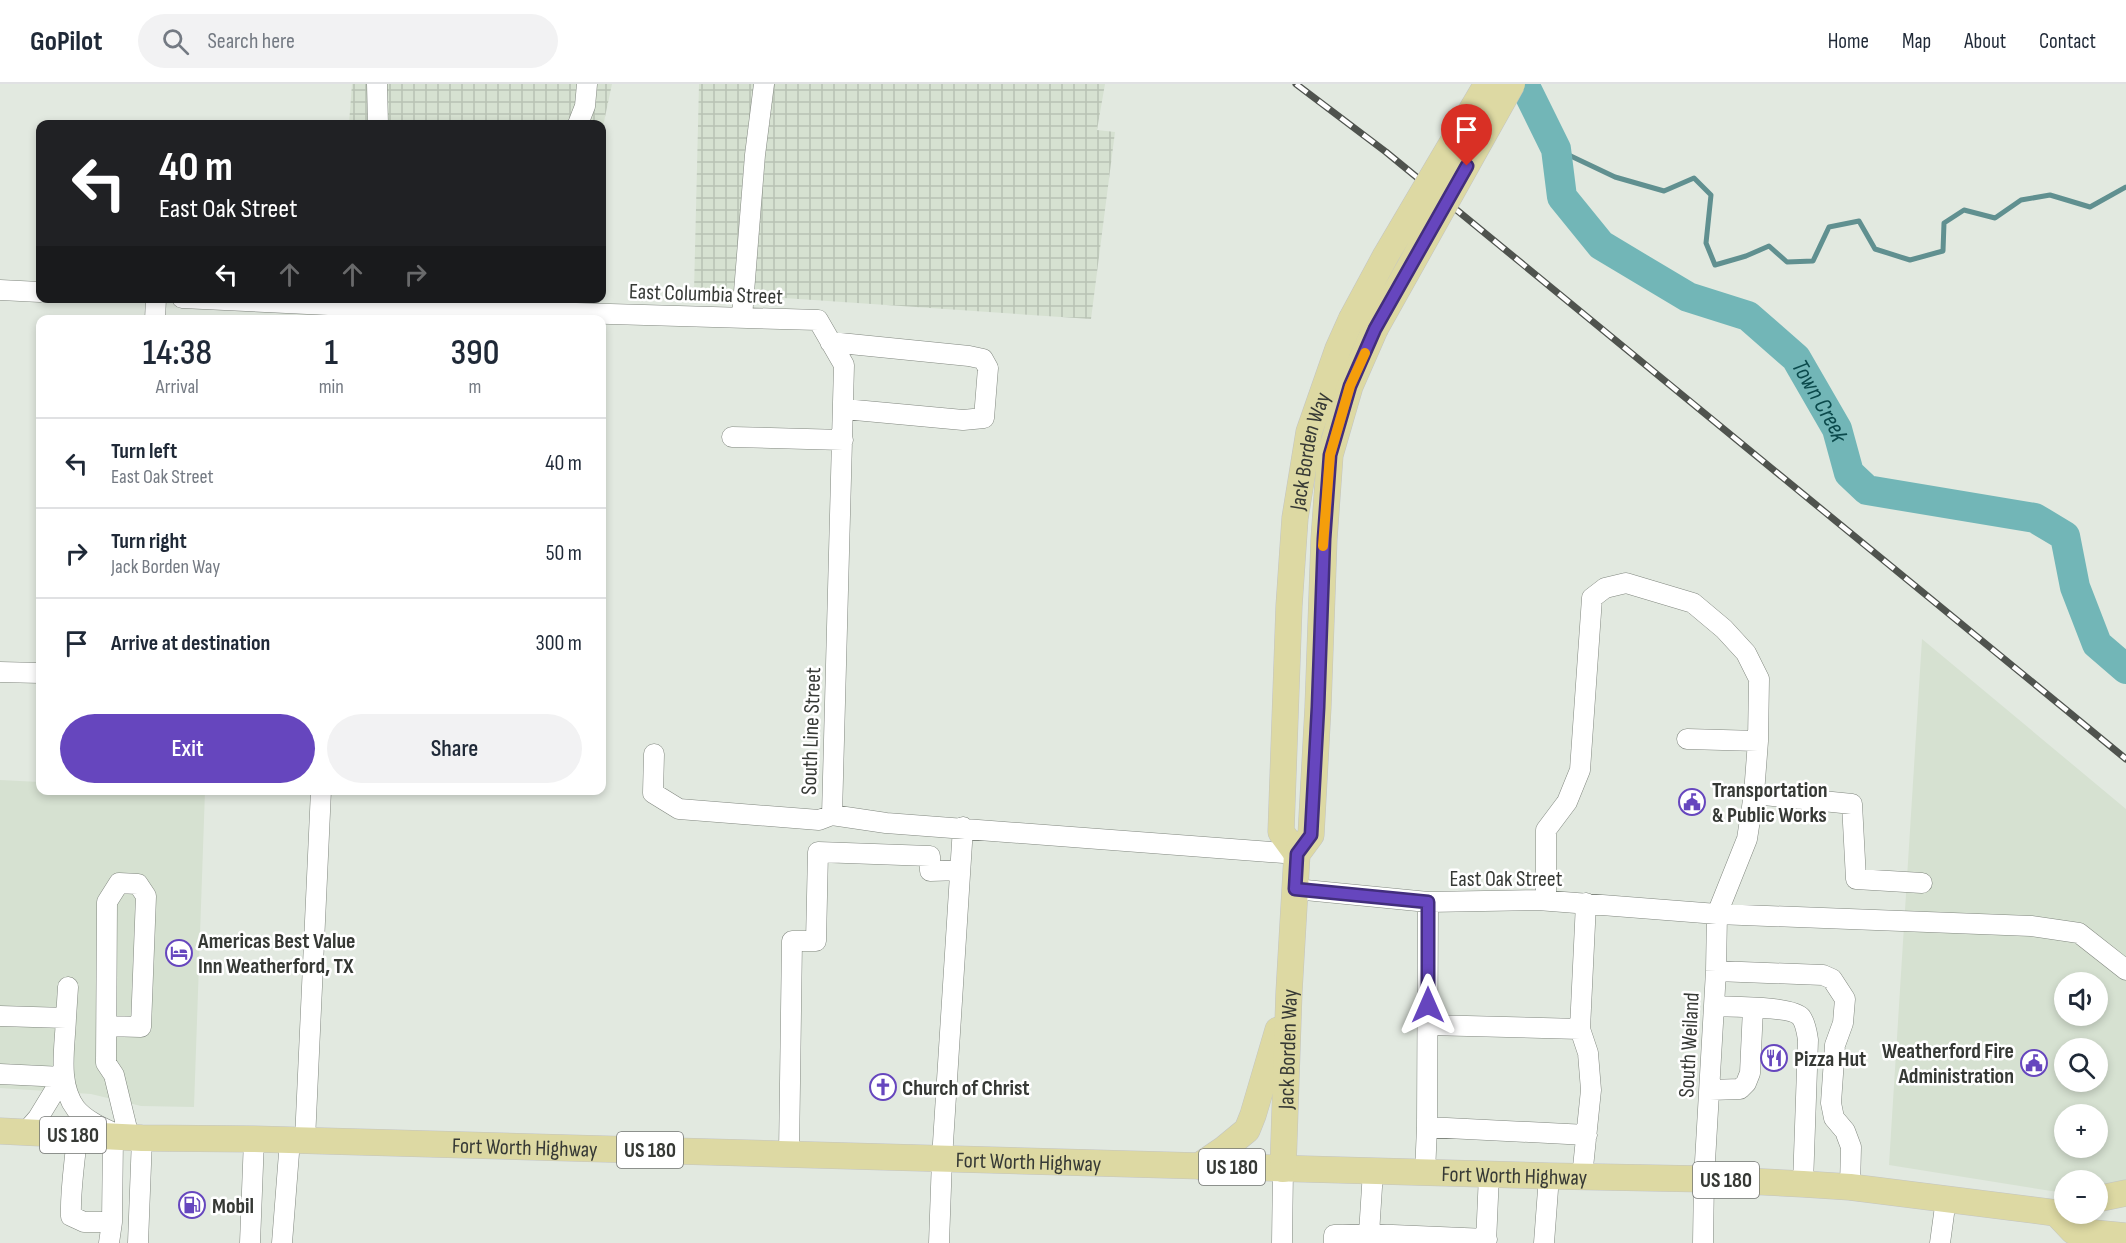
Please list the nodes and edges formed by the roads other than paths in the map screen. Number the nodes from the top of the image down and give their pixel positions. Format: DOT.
graph roads {
  1 [pos="378,84"];
  2 [pos="587,84"];
  3 [pos="764,84"];
  4 [pos="1487,84"];
  5 [pos="1512,84"];
  6 [pos="378,120"];
  7 [pos="580,120"];
  8 [pos="0,290"];
  9 [pos="36,292"];
  10 [pos="236,303"];
  11 [pos="372,303"];
  12 [pos="526,305"];
  13 [pos="344,313"];
  14 [pos="742,317"];
  15 [pos="830,342"];
  16 [pos="844,365"];
  17 [pos="844,409"];
  18 [pos="732,437"];
  19 [pos="843,440"];
  20 [pos="0,672"];
  21 [pos="36,673"];
  22 [pos="1687,739"];
  23 [pos="1758,741"];
  24 [pos="654,754"];
  25 [pos="1754,794"];
  26 [pos="321,795"];
  27 [pos="832,815"];
  28 [pos="963,827"];
  29 [pos="1297,854"];
  30 [pos="960,870"];
  31 [pos="1922,883"];
  32 [pos="1295,889"];
  33 [pos="1546,900"];
  34 [pos="1428,902"];
  35 [pos="1586,903"];
  36 [pos="1717,914"];
  37 [pos="2126,970"];
  38 [pos="1716,971"];
  39 [pos="68,987"];
  40 [pos="1289,992"];
  41 [pos="1714,1006"];
  42 [pos="1753,1008"];
  43 [pos="0,1016"];
  44 [pos="66,1018"];
  45 [pos="1428,1025"];
  46 [pos="106,1026"];
  47 [pos="1580,1029"];
  48 [pos="0,1074"];
  49 [pos="63,1077"];
  50 [pos="1710,1090"];
  51 [pos="1427,1127"];
  52 [pos="0,1131"];
  53 [pos="25,1133"];
  54 [pos="77,1135"];
  55 [pos="1587,1135"];
  56 [pos="126,1137"];
  57 [pos="254,1139"];
  58 [pos="297,1140"];
  59 [pos="789,1154"];
  60 [pos="942,1159"];
  61 [pos="1199,1166"];
  62 [pos="1283,1168"];
  63 [pos="1373,1171"];
  64 [pos="1425,1173"];
  65 [pos="1489,1174"];
  66 [pos="1549,1176"];
  67 [pos="1582,1177"];
  68 [pos="1704,1179"];
  69 [pos="1803,1184"];
  70 [pos="1850,1188"];
  71 [pos="2126,1193"];
  72 [pos="2108,1197"];
  73 [pos="1946,1199"];
  74 [pos="2108,1205"];
  75 [pos="2126,1207"];
  76 [pos="2054,1216"];
  77 [pos="112,1222"];
  78 [pos="2072,1224"];
  79 [pos="2085,1224"];
  80 [pos="1369,1234"];
  81 [pos="2126,1236"];
  82 [pos="1487,1241"];
  83 [pos="109,1243"];
  84 [pos="138,1243"];
  85 [pos="250,1243"];
  86 [pos="282,1243"];
  87 [pos="939,1243"];
  88 [pos="1282,1243"];
  89 [pos="1334,1243"];
  90 [pos="1544,1243"];
  91 [pos="1703,1243"];
  92 [pos="1940,1243"];
  93 [pos="2098,1243"];
  1 -- 6 [label="street"];
  2 -- 7 [label="street"];
  3 -- 14 [label="street"];
  4 -- 29 [label="main road, Jack Borden Way, bridge"];
  5 -- 29 [label="main road, Jack Borden Way, bridge"];
  8 -- 9 [label="street"];
  10 -- 13 [label="street, East Columbia Street"];
  11 -- 12 [label="street, East Columbia Street"];
  11 -- 13 [label="street, East Columbia Street"];
  12 -- 14 [label="street, East Columbia Street"];
  14 -- 15 [label="street, East Columbia Street"];
  15 -- 16 [label="street, East Columbia Street"];
  15 -- 17 [label="street"];
  16 -- 17 [label="street, South Line Street"];
  17 -- 19 [label="street, South Line Street"];
  18 -- 19 [label="street"];
  19 -- 27 [label="street, South Line Street"];
  20 -- 21 [label="street"];
  22 -- 23 [label="street"];
  23 -- 25 [label="street"];
  23 -- 33 [label="street"];
  24 -- 27 [label="street"];
  25 -- 31 [label="street"];
  25 -- 36 [label="street"];
  26 -- 58 [label="street"];
  27 -- 28 [label="street, South Line Street"];
  28 -- 29 [label="street"];
  28 -- 30 [label="street"];
  29 -- 32 [label="main road, Jack Borden Way"];
  30 -- 59 [label="street"];
  30 -- 60 [label="street"];
  32 -- 34 [label="street, East Oak Street"];
  32 -- 40 [label="main road, Jack Borden Way"];
  33 -- 34 [label="street, East Oak Street"];
  33 -- 35 [label="street, East Oak Street"];
  34 -- 45 [label="street"];
  35 -- 36 [label="street, East Oak Street"];
  35 -- 47 [label="street"];
  36 -- 37 [label="street, East Oak Street"];
  36 -- 38 [label="street, South Weiland"];
  38 -- 41 [label="street, South Weiland"];
  38 -- 70 [label="street"];
  39 -- 44 [label="street"];
  40 -- 61 [label="main road"];
  40 -- 62 [label="main road, Jack Borden Way"];
  41 -- 42 [label="street"];
  41 -- 50 [label="street, South Weiland"];
  42 -- 50 [label="street"];
  42 -- 69 [label="street"];
  43 -- 44 [label="street"];
  44 -- 49 [label="street"];
  45 -- 47 [label="street"];
  45 -- 51 [label="street"];
  46 -- 46 [label="street"];
  46 -- 56 [label="street"];
  47 -- 55 [label="street"];
  48 -- 49 [label="street"];
  49 -- 53 [label="street"];
  49 -- 56 [label="street"];
  50 -- 68 [label="street, South Weiland"];
  51 -- 55 [label="street"];
  51 -- 64 [label="street"];
  52 -- 53 [label="main road, Fort Worth Highway / US 180"];
  53 -- 54 [label="main road, Fort Worth Highway / US 180"];
  54 -- 56 [label="main road, Fort Worth Highway / US 180"];
  54 -- 77 [label="street"];
  55 -- 67 [label="street"];
  56 -- 57 [label="main road, Fort Worth Highway / US 180"];
  56 -- 77 [label="street"];
  56 -- 84 [label="street"];
  57 -- 58 [label="main road, Fort Worth Highway / US 180"];
  57 -- 85 [label="street"];
  58 -- 59 [label="main road, Fort Worth Highway / US 180"];
  58 -- 86 [label="street"];
  59 -- 60 [label="main road, Fort Worth Highway / US 180"];
  60 -- 61 [label="main road, Fort Worth Highway / US 180"];
  60 -- 87 [label="street"];
  61 -- 62 [label="main road, Fort Worth Highway / US 180"];
  62 -- 63 [label="main road, Fort Worth Highway / US 180"];
  62 -- 88 [label="street, Jack Borden Way"];
  63 -- 64 [label="main road, Fort Worth Highway / US 180"];
  63 -- 80 [label="street"];
  64 -- 65 [label="main road, Fort Worth Highway / US 180"];
  65 -- 66 [label="main road, Fort Worth Highway / US 180"];
  65 -- 82 [label="street"];
  66 -- 67 [label="main road, Fort Worth Highway / US 180"];
  66 -- 90 [label="street"];
  67 -- 68 [label="main road, Fort Worth Highway / US 180"];
  68 -- 69 [label="main road, Fort Worth Highway / US 180"];
  68 -- 91 [label="street, South Weiland"];
  69 -- 70 [label="main road, Fort Worth Highway / US 180"];
  70 -- 73 [label="main road, Fort Worth Highway / US 180"];
  71 -- 72 [label="main road"];
  73 -- 76 [label="main road, Fort Worth Highway / US 180"];
  73 -- 92 [label="street"];
  74 -- 75 [label="main road"];
  77 -- 83 [label="street"];
  78 -- 93 [label="main road"];
  79 -- 81 [label="main road, Fort Worth Highway / US 180"];
  80 -- 82 [label="street"];
  80 -- 89 [label="street"];
}
